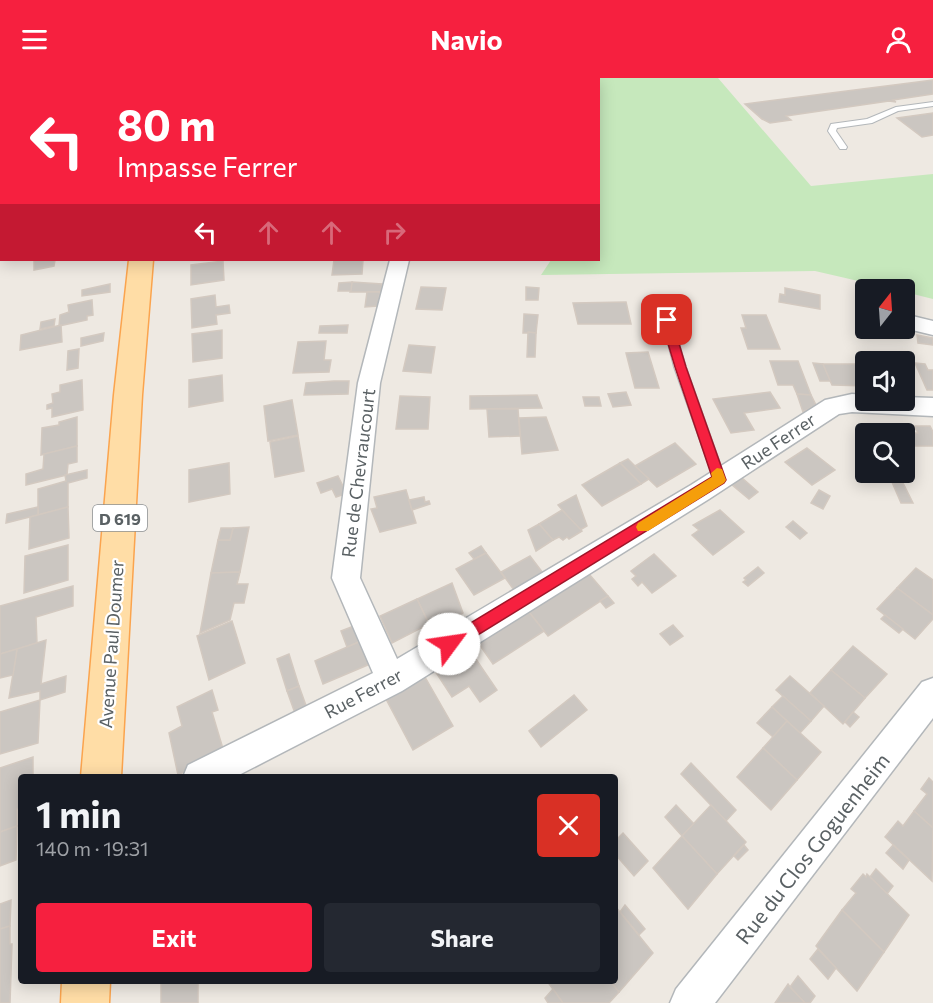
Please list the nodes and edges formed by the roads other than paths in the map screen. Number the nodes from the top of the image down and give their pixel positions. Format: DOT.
graph roads {
  1 [pos="933,104"];
  2 [pos="843,147"];
  3 [pos="141,261"];
  4 [pos="399,261"];
  5 [pos="667,320"];
  6 [pos="915,323"];
  7 [pos="933,327"];
  8 [pos="933,407"];
  9 [pos="720,480"];
  10 [pos="391,680"];
  11 [pos="933,693"];
  12 [pos="102,774"];
  13 [pos="206,774"];
  14 [pos="86,984"];
  15 [pos="85,1003"];
  16 [pos="690,1003"];
  1 -- 2 [label="lane"];
  3 -- 12 [label="main road, Avenue Paul Doumer / D 619"];
  4 -- 10 [label="street, Rue de Chevraucourt"];
  5 -- 9 [label="lane"];
  6 -- 7 [label="street"];
  8 -- 9 [label="street, Rue Ferrer"];
  9 -- 10 [label="street, Rue Ferrer"];
  10 -- 13 [label="street, Rue Ferrer"];
  11 -- 16 [label="street, Rue du Clos Goguenheim"];
  14 -- 15 [label="main road"];
}
